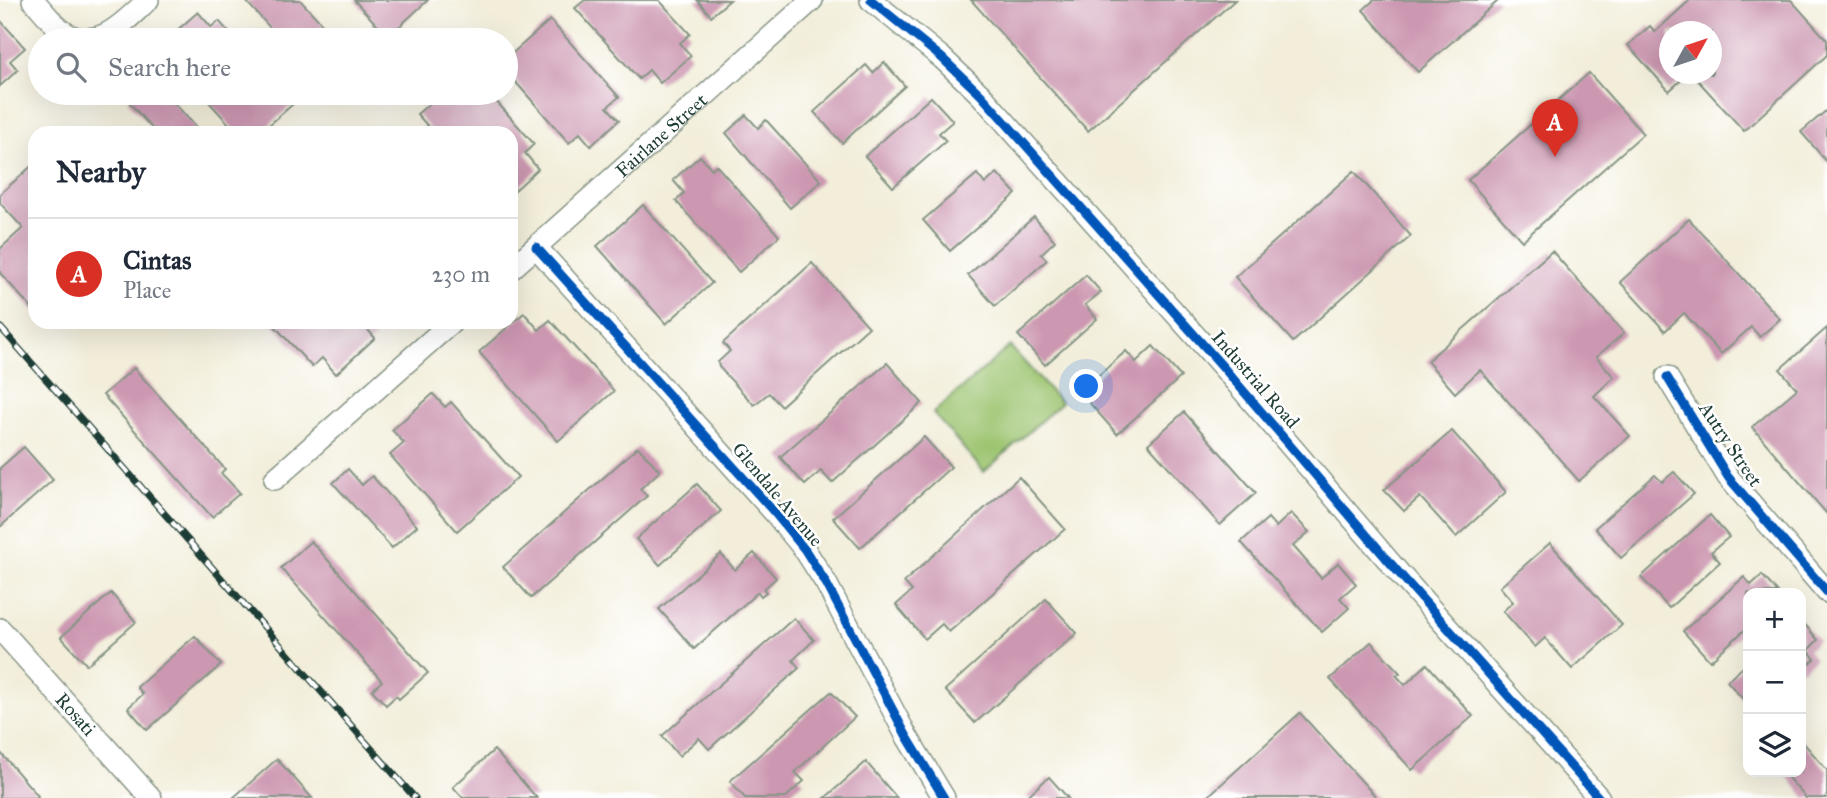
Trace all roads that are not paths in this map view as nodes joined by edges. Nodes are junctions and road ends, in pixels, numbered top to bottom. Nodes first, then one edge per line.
1 (33, 0) edge
2 (148, 0) edge
3 (812, 0) edge
4 (871, 0) edge
5 (59, 28) edge
6 (117, 28) edge
7 (536, 247) junction
8 (518, 263) edge
9 (444, 329) edge
10 (1667, 377) dead end
11 (275, 478) dead end
12 (1827, 592) edge
13 (0, 629) edge
14 (151, 798) edge
15 (944, 798) edge
16 (1599, 798) edge

1 - 5 street
2 - 6 street
3 - 7 street, Fairlane Street
4 - 16 street, Industrial Road
7 - 8 street, Fairlane Street
7 - 15 street, Glendale Avenue
9 - 11 street
10 - 12 street, Autry Street
13 - 14 street, Rosati

